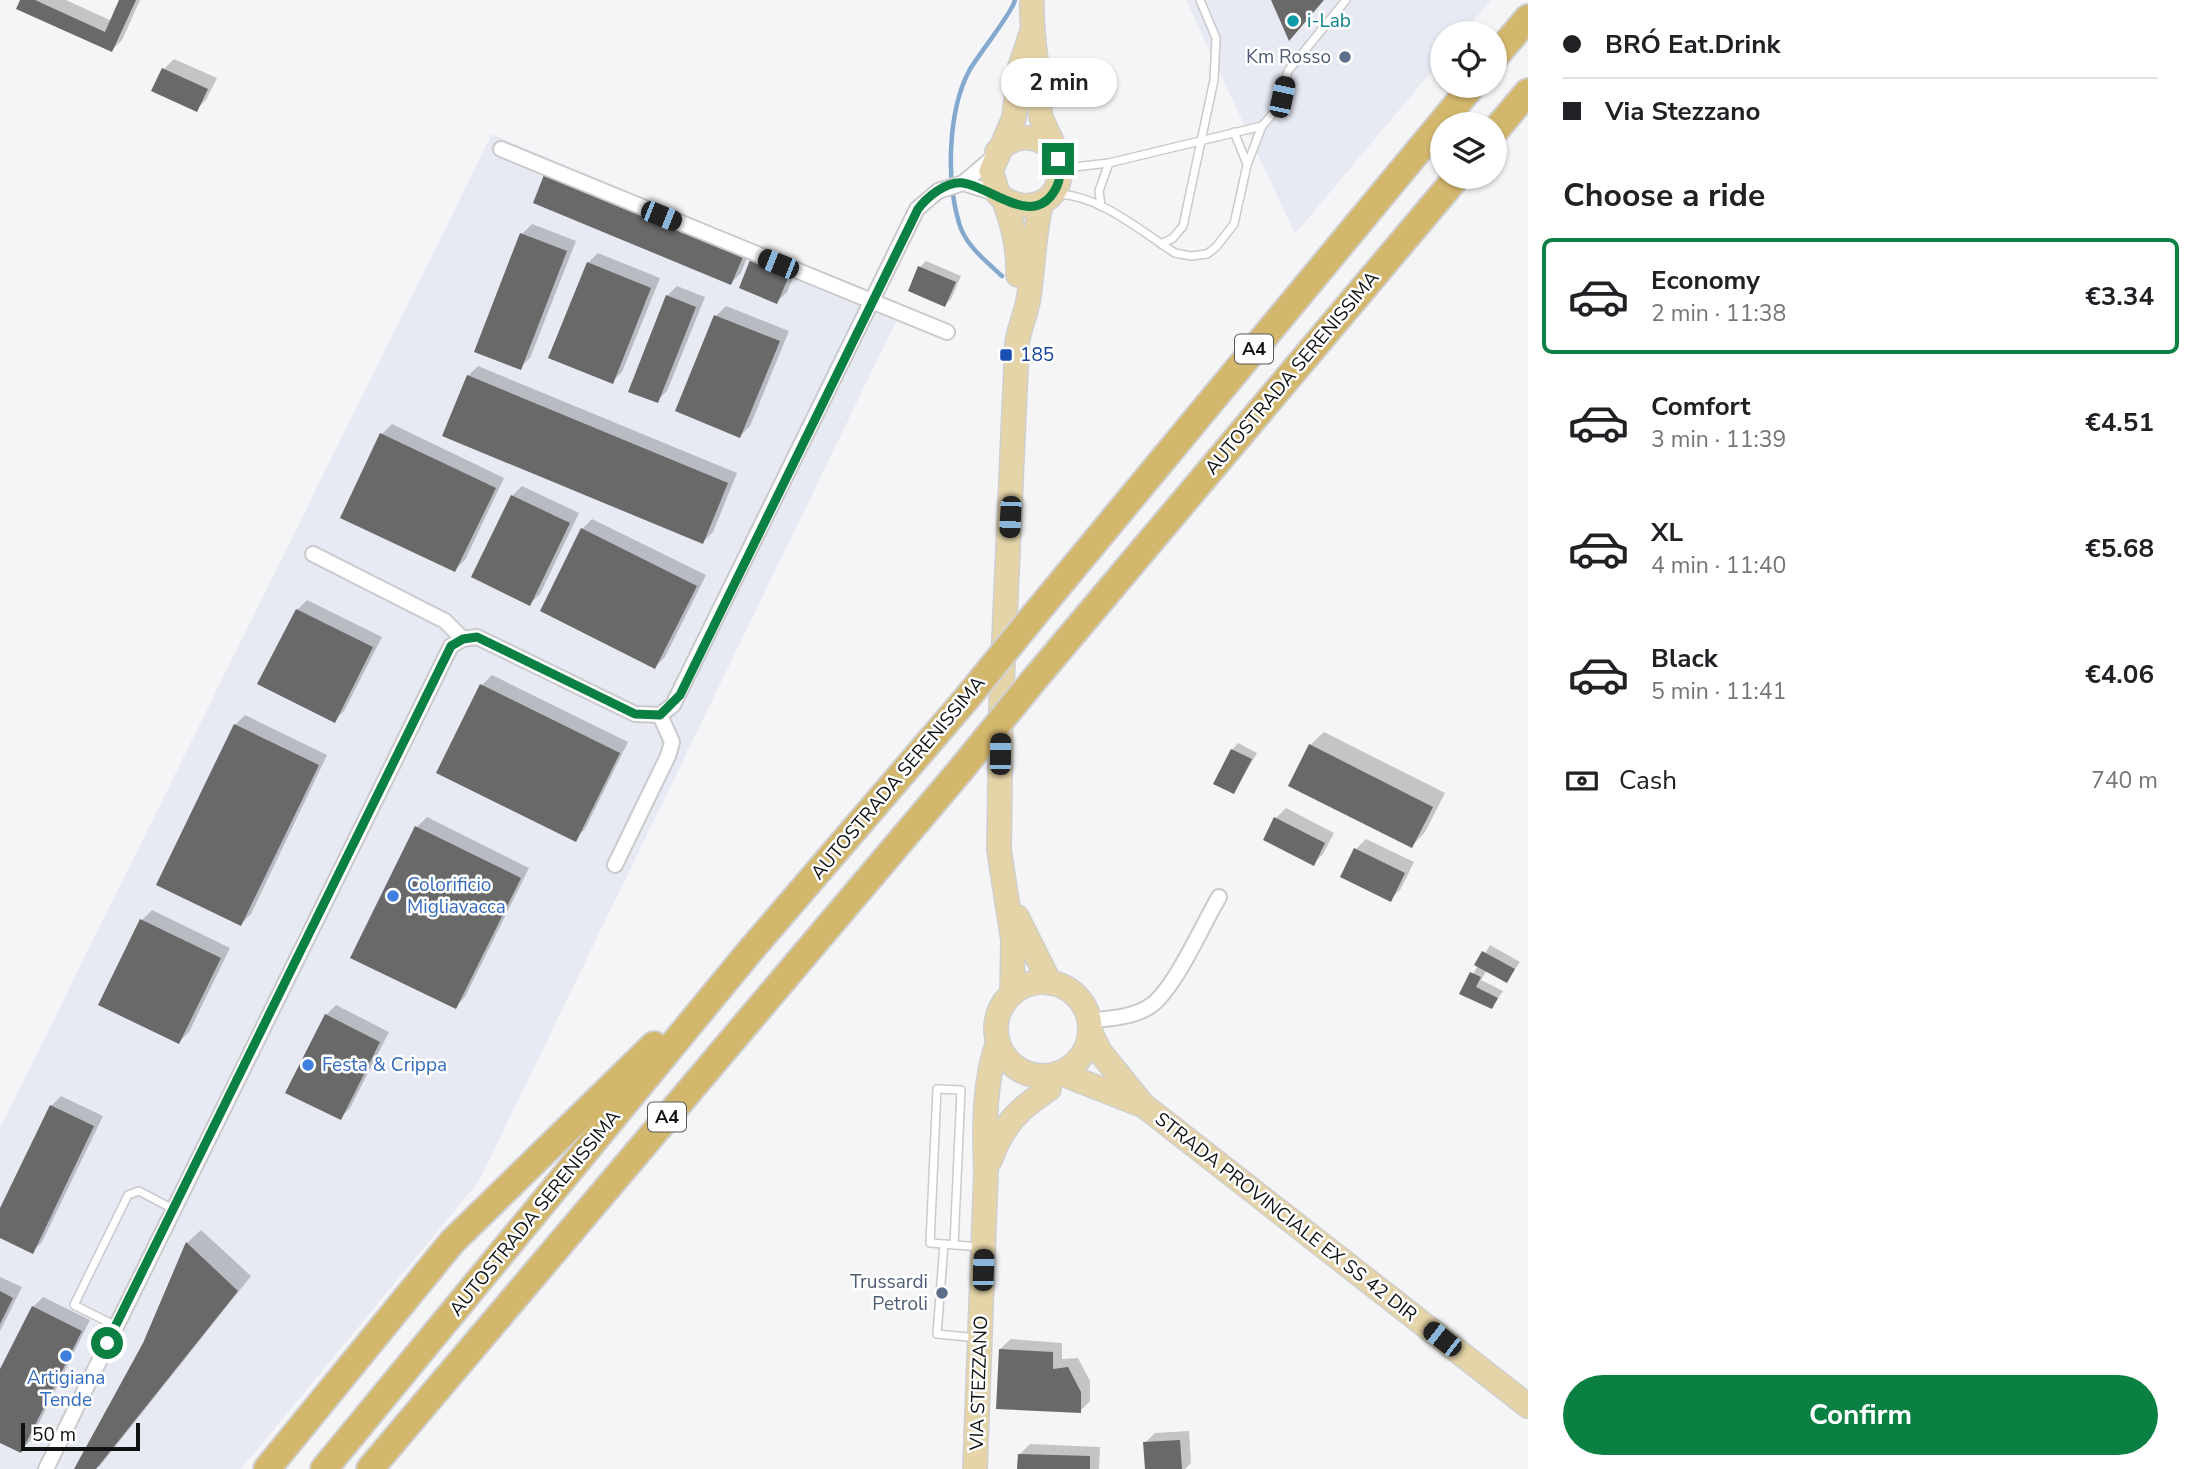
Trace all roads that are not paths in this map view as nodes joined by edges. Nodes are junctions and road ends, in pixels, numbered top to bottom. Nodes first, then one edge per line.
1 (1032, 0) edge
2 (1200, 0) edge
3 (1346, 0) edge
4 (1528, 18) edge
5 (1031, 34) junction
6 (1507, 43) edge
7 (1528, 92) edge
8 (1462, 98) edge
9 (1507, 117) edge
10 (1262, 126) junction
11 (1234, 132) junction
12 (1201, 141) junction
13 (501, 149) dead end
14 (996, 154) junction
15 (1109, 163) junction
16 (1059, 164) junction
17 (1247, 165) junction
18 (963, 183) junction
19 (1447, 189) edge
20 (1001, 197) junction
21 (1047, 198) junction
22 (1101, 206) junction
23 (1161, 244) junction
24 (872, 302) junction
25 (1019, 326) junction
26 (947, 332) dead end
27 (313, 554) dead end
28 (463, 639) junction
29 (660, 715) junction
30 (999, 850) junction
31 (615, 865) dead end
32 (1219, 897) dead end
33 (750, 951) junction
34 (1050, 983) junction
35 (1012, 994) junction
36 (1090, 1026) junction
37 (998, 1042) junction
38 (1055, 1075) junction
39 (1143, 1105) junction
40 (986, 1171) junction
41 (173, 1209) junction
42 (944, 1244) junction
43 (954, 1245) junction
44 (984, 1247) junction
45 (116, 1326) junction
46 (981, 1338) junction
47 (1528, 1406) edge
48 (46, 1469) edge
49 (267, 1469) edge
50 (324, 1469) edge
51 (370, 1469) edge
52 (975, 1469) edge

1 - 5 main road, VIA STEZZANO
2 - 12 lane
3 - 10 lane
4 - 6 highway
5 - 14 main road, VIA STEZZANO
5 - 16 main road, VIA STEZZANO
7 - 9 highway
8 - 33 highway, AUTOSTRADA SERENISSIMA / A4, bridge
10 - 11 lane
10 - 17 lane
11 - 12 lane
11 - 17 lane
12 - 15 lane
12 - 23 lane
13 - 24 street
14 - 16 main road
14 - 18 street
14 - 20 main road, VIA STEZZANO
15 - 16 lane
15 - 22 lane
16 - 21 main road, VIA STEZZANO
17 - 23 lane
18 - 20 street
18 - 24 street
19 - 51 highway, AUTOSTRADA SERENISSIMA / A4, bridge
20 - 21 main road
20 - 25 main road, VIA STEZZANO
21 - 22 lane
21 - 25 main road, VIA STEZZANO
22 - 23 lane
24 - 26 street
24 - 29 street
25 - 30 main road, VIA STEZZANO
27 - 28 street
28 - 29 street
28 - 41 street
29 - 31 street
30 - 34 main road, VIA STEZZANO
30 - 35 main road, VIA STEZZANO
32 - 36 street
33 - 49 highway
33 - 50 highway, AUTOSTRADA SERENISSIMA / A4
34 - 35 main road
34 - 36 main road
35 - 37 main road, VIA STEZZANO
36 - 38 main road, VIA STEZZANO
36 - 39 main road, STRADA PROVINCIALE EX SS 42 DIR
37 - 38 main road
37 - 40 main road, VIA STEZZANO
38 - 39 main road, STRADA PROVINCIALE EX SS 42 DIR
38 - 40 main road, VIA STEZZANO
39 - 47 main road, STRADA PROVINCIALE EX SS 42 DIR
40 - 44 main road, VIA STEZZANO
41 - 45 street
41 - 45 lane
42 - 43 lane
42 - 43 lane
42 - 46 lane
43 - 44 lane
44 - 46 main road, VIA STEZZANO
45 - 48 street
46 - 52 main road, VIA STEZZANO

